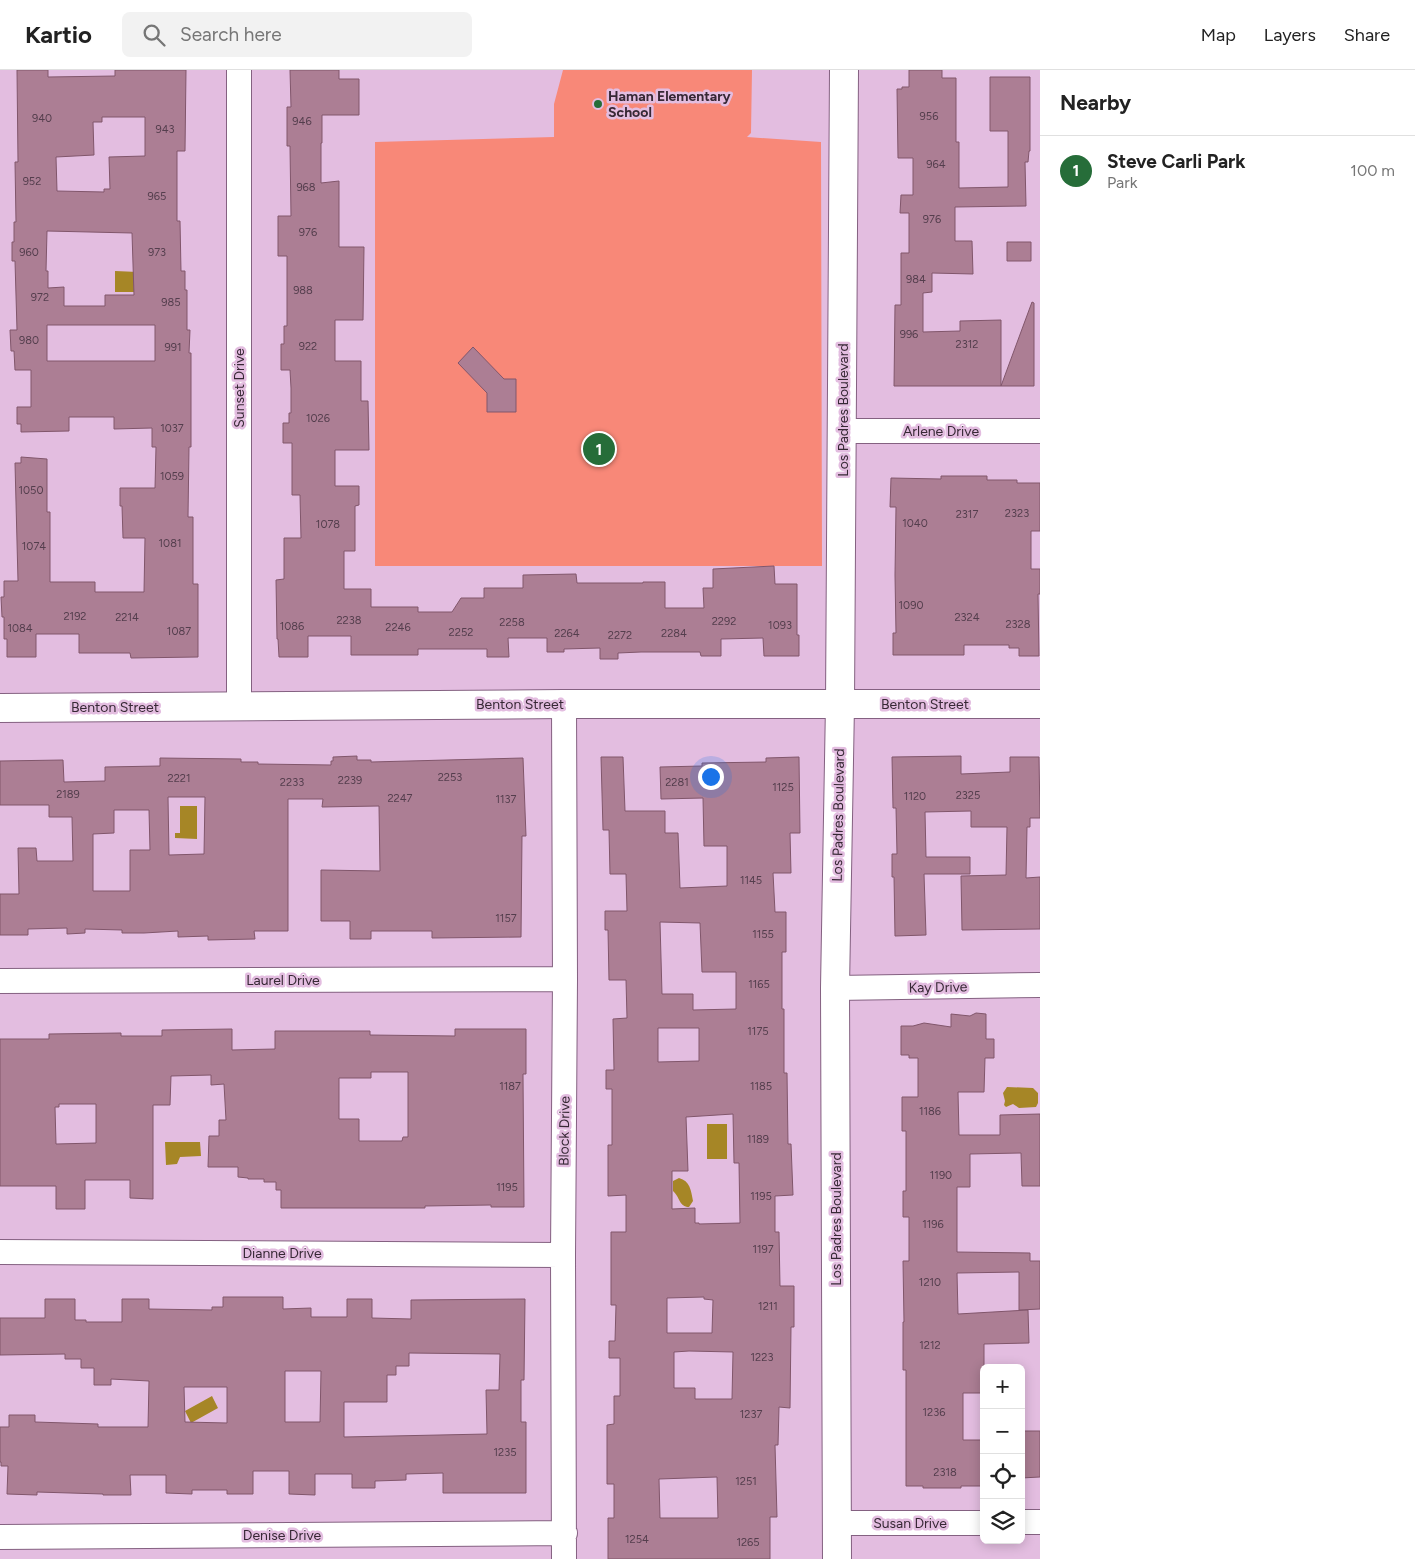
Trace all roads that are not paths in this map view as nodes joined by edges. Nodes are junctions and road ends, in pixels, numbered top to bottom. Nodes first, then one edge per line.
1 (239, 70) edge
2 (844, 70) edge
3 (843, 431) junction
4 (1040, 432) edge
5 (564, 704) junction
6 (840, 704) junction
7 (1040, 704) edge
8 (239, 706) junction
9 (0, 708) edge
10 (565, 979) junction
11 (0, 981) edge
12 (1040, 986) edge
13 (835, 988) junction
14 (0, 1252) edge
15 (563, 1255) junction
16 (980, 1522) edge
17 (1025, 1522) edge
18 (1040, 1522) edge
19 (837, 1523) junction
20 (564, 1533) junction
21 (0, 1537) edge
22 (564, 1559) edge
23 (837, 1559) edge

1 - 8 street, Sunset Drive
2 - 3 street, Los Padres Boulevard
3 - 4 street, Arlene Drive
3 - 6 street, Los Padres Boulevard
5 - 6 street, Benton Street
5 - 8 street, Benton Street
5 - 10 street, Block Drive
6 - 7 street, Benton Street
6 - 13 street, Los Padres Boulevard
8 - 9 street, Benton Street
10 - 11 street, Laurel Drive
10 - 15 street, Block Drive
12 - 13 street, Kay Drive
13 - 19 street, Los Padres Boulevard
14 - 15 street, Dianne Drive
15 - 20 street, Block Drive
16 - 19 street, Susan Drive
17 - 18 street
19 - 23 street, Los Padres Boulevard
20 - 21 street, Denise Drive
20 - 22 street, Block Drive

